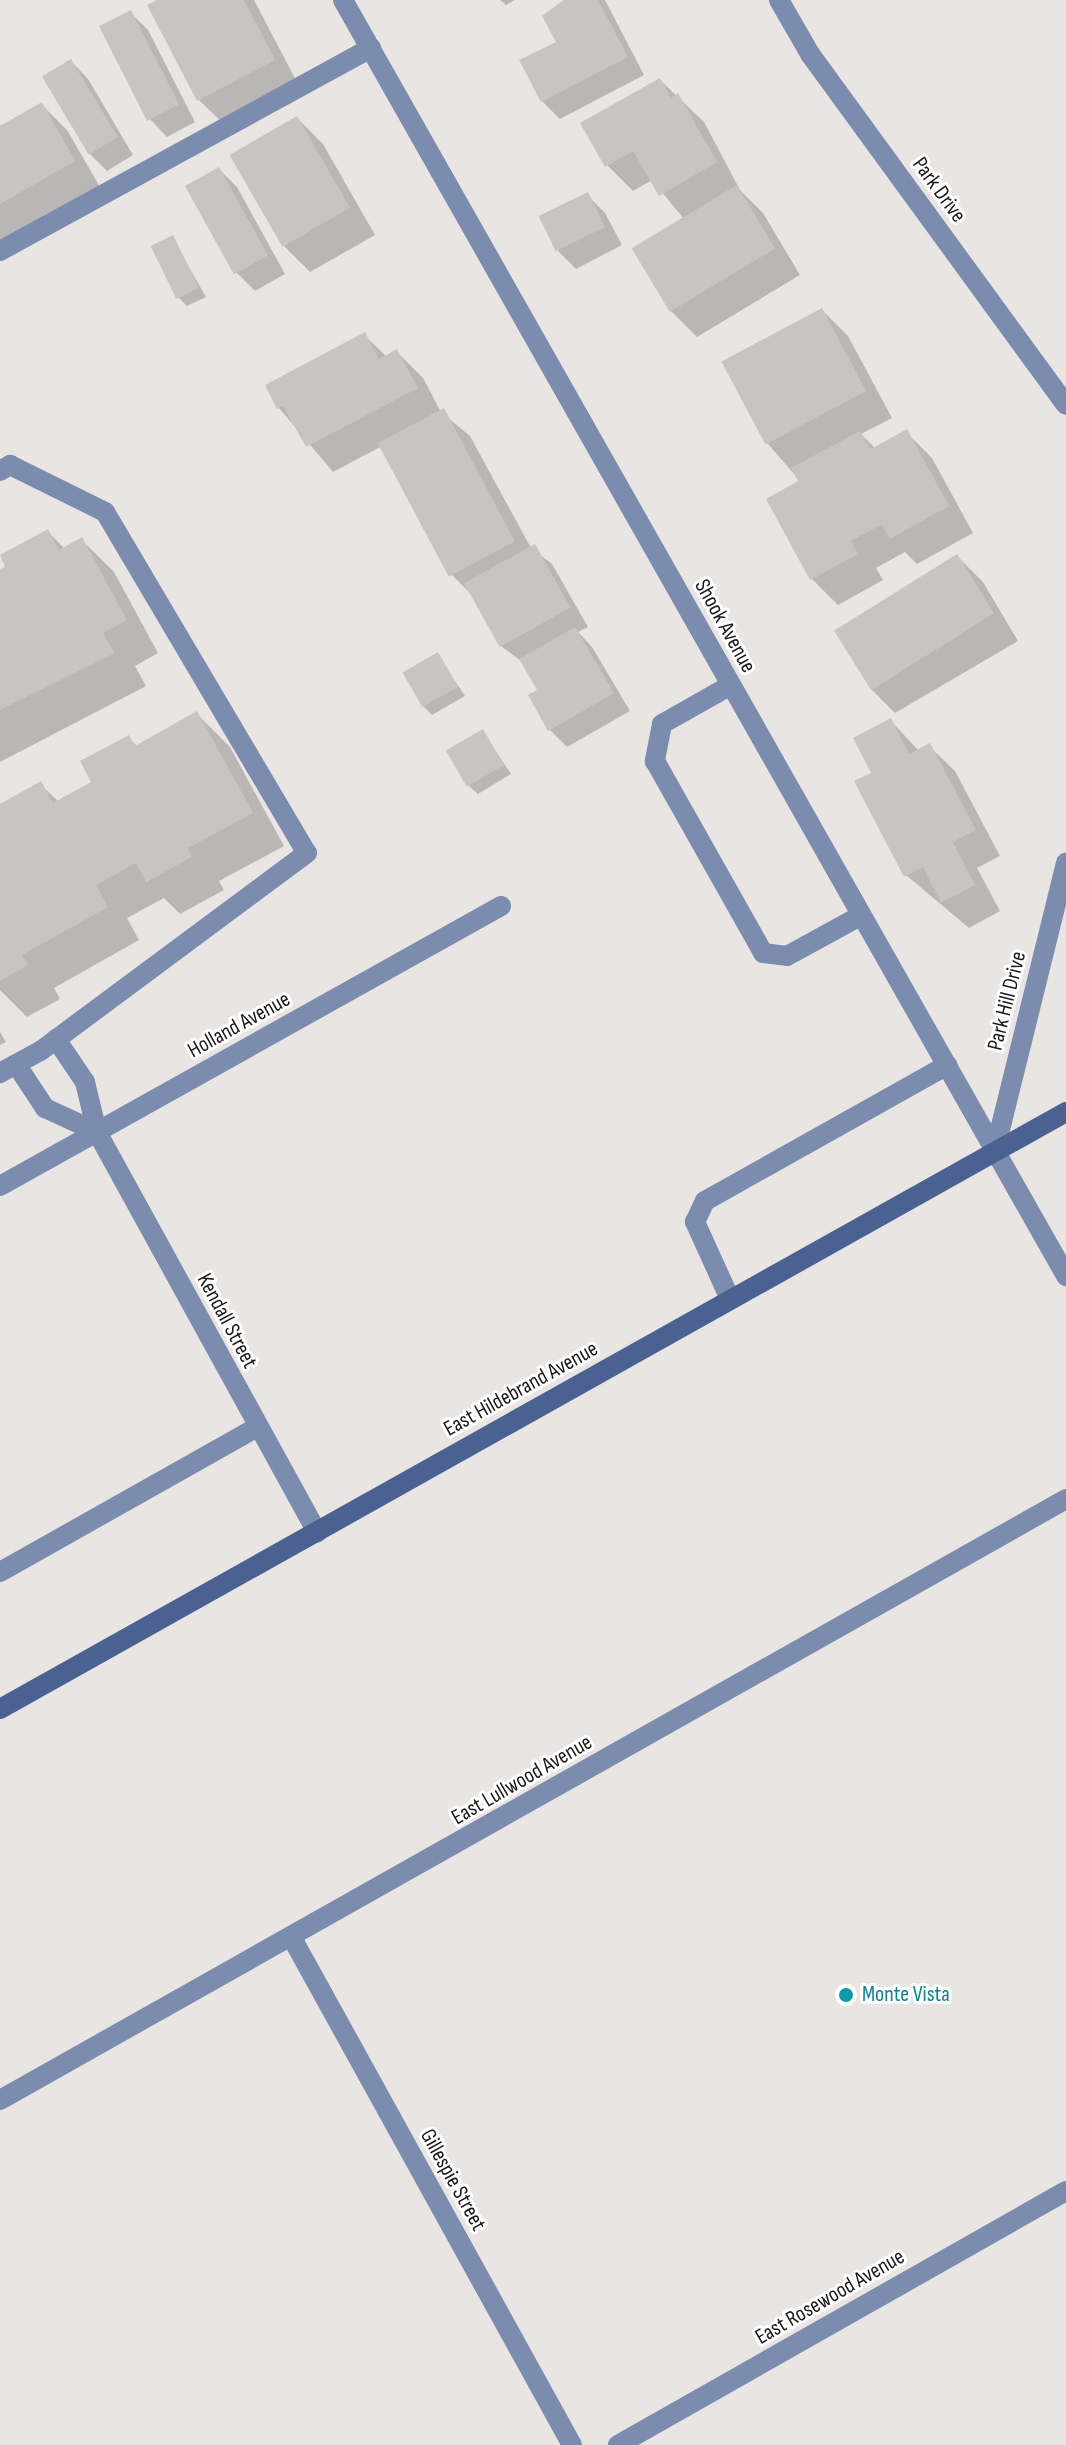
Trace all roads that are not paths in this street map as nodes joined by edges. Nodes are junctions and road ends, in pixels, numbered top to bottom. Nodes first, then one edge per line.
1 (343, 0) edge
2 (779, 0) edge
3 (371, 48) junction
4 (0, 251) edge
5 (1066, 405) edge
6 (0, 471) edge
7 (731, 685) junction
8 (1066, 863) edge
9 (501, 906) dead end
10 (860, 916) junction
11 (56, 1039) junction
12 (947, 1065) junction
13 (8, 1068) edge
14 (1066, 1112) edge
15 (97, 1132) junction
16 (995, 1150) junction
17 (0, 1186) edge
18 (1066, 1276) edge
19 (730, 1299) junction
20 (257, 1427) junction
21 (1066, 1499) edge
22 (317, 1532) junction
23 (0, 1572) edge
24 (0, 1709) edge
25 (292, 1938) junction
26 (0, 2100) edge
27 (1066, 2191) edge
28 (572, 2445) edge
29 (618, 2445) edge

1 - 3 street, Shook Avenue
2 - 5 street, Park Drive
3 - 4 street
3 - 7 street, Shook Avenue
6 - 11 street
7 - 10 street, Shook Avenue
7 - 10 street
8 - 16 street, Park Hill Drive
9 - 15 street, Holland Avenue
10 - 12 street, Shook Avenue
11 - 13 street
11 - 15 street, Kendall Street
12 - 16 street, Shook Avenue
12 - 19 street
13 - 15 street
14 - 16 main road, East Hildebrand Avenue
15 - 17 street, Holland Avenue
15 - 20 street, Kendall Street
16 - 18 street, Shook Avenue
16 - 19 main road, East Hildebrand Avenue
19 - 22 main road, East Hildebrand Avenue
20 - 22 street, Kendall Street
20 - 23 street
21 - 25 street, East Lullwood Avenue
22 - 24 main road, East Hildebrand Avenue
25 - 26 street, East Lullwood Avenue
25 - 28 street, Gillespie Street
27 - 29 street, East Rosewood Avenue

